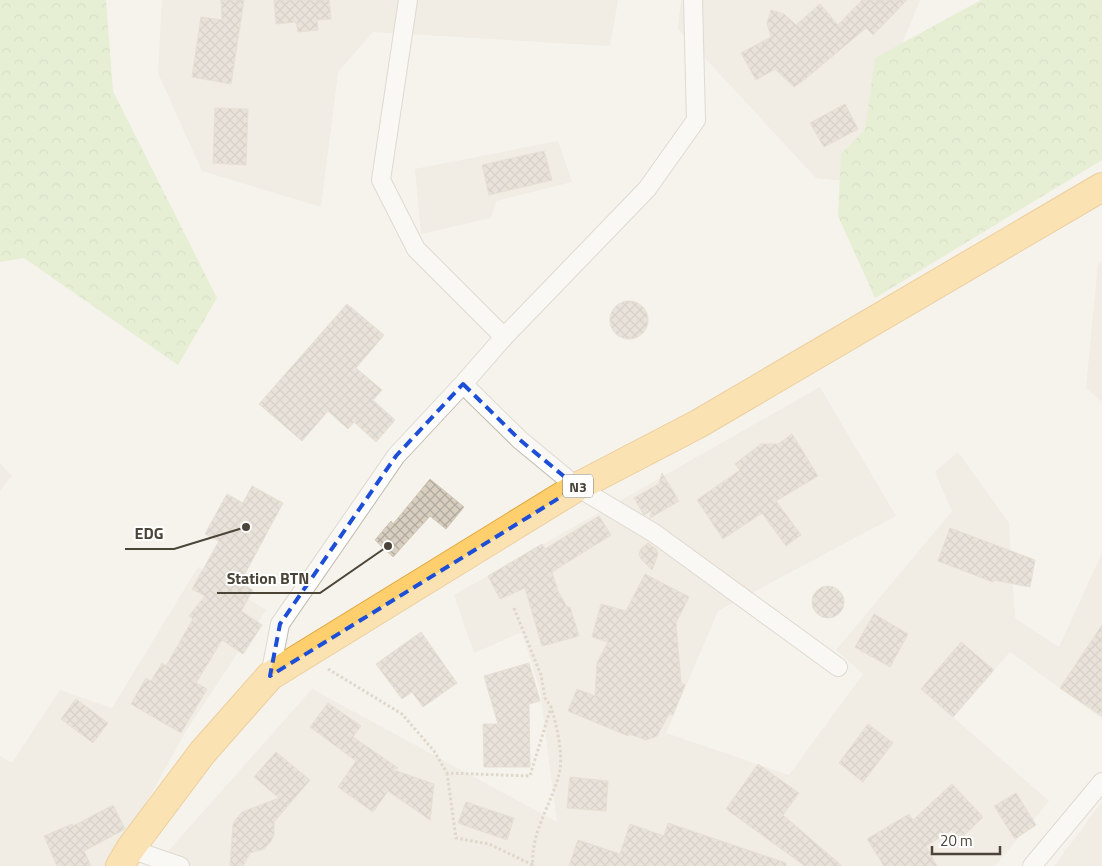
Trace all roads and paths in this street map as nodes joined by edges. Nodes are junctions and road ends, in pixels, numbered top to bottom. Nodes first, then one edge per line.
1 (408, 0) edge
2 (694, 0) edge
3 (1102, 187) edge
4 (504, 337) junction
5 (463, 384) junction
6 (577, 487) junction
7 (514, 608) dead end
8 (305, 655) junction
9 (838, 667) dead end
10 (270, 676) junction
11 (552, 707) junction
12 (447, 774) junction
13 (1102, 782) edge
14 (125, 857) edge
15 (534, 865) edge
16 (180, 866) edge
17 (1032, 866) edge

1 - 4 street
2 - 4 street
3 - 6 highway, N3
4 - 5 street
5 - 6 street
5 - 10 street
6 - 8 highway, N3
6 - 9 street
7 - 11 path
8 - 10 highway, N3
8 - 12 path
10 - 14 highway, N3
11 - 12 path
11 - 15 path
12 - 15 path
13 - 17 street
14 - 16 street

